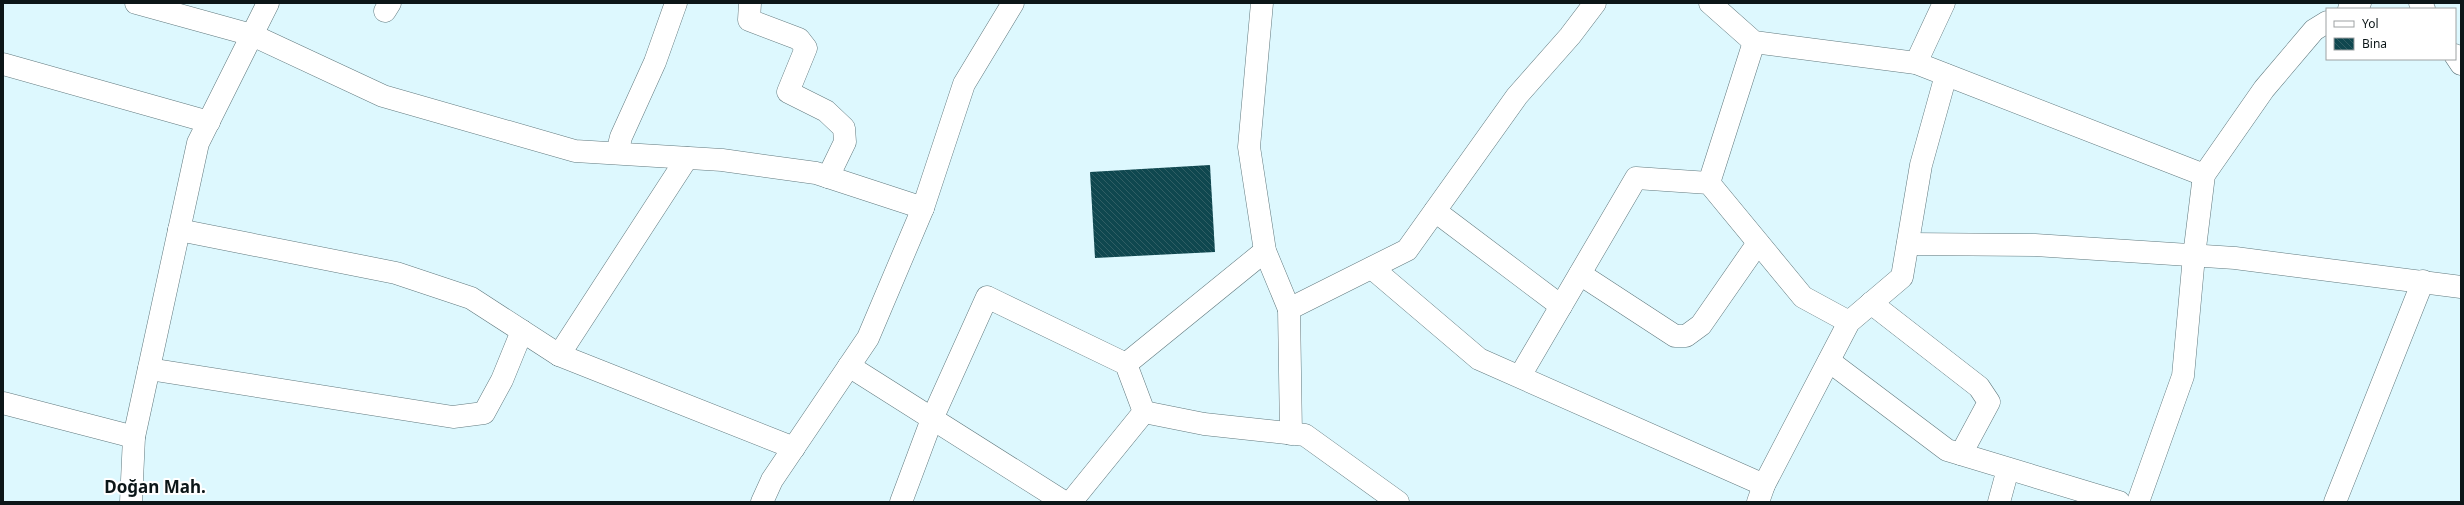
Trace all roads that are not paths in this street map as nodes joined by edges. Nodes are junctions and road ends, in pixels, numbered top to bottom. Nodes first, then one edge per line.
1 (136, 3) edge
2 (268, 3) edge
3 (676, 3) edge
4 (750, 3) edge
5 (1013, 3) edge
6 (1262, 3) edge
7 (1595, 3) edge
8 (1710, 3) edge
9 (1944, 3) edge
10 (2326, 23) edge
11 (252, 35) junction
12 (1754, 42) junction
13 (1916, 63) junction
14 (3, 64) edge
15 (1946, 75) junction
16 (209, 122) junction
17 (617, 153) junction
18 (687, 158) junction
19 (2204, 175) junction
20 (828, 176) junction
21 (1709, 183) junction
22 (923, 208) junction
23 (1435, 211) junction
24 (179, 230) junction
25 (1758, 243) junction
26 (1908, 244) junction
27 (1265, 251) junction
28 (2194, 256) junction
29 (1372, 268) junction
30 (1580, 274) junction
31 (2424, 282) junction
32 (2461, 287) edge
33 (1870, 304) junction
34 (1561, 306) junction
35 (1289, 309) junction
36 (1850, 322) junction
37 (522, 330) junction
38 (560, 355) junction
39 (1829, 361) junction
40 (1126, 364) junction
41 (849, 366) junction
42 (148, 369) junction
43 (1520, 376) junction
44 (3, 403) edge
45 (1144, 412) junction
46 (932, 419) junction
47 (1292, 434) junction
48 (134, 437) junction
49 (794, 448) junction
50 (1961, 454) junction
51 (2008, 470) junction
52 (1761, 494) edge
53 (131, 502) edge
54 (762, 502) edge
55 (901, 502) edge
56 (1064, 502) edge
57 (1071, 502) edge
58 (1398, 502) edge
59 (1999, 502) edge
60 (2119, 502) edge
61 (2138, 502) edge
62 (2335, 502) edge

1 - 11 street
2 - 11 street
3 - 17 street
4 - 20 street
5 - 22 street
6 - 27 street
7 - 23 street
8 - 12 street
9 - 13 street
10 - 19 street
11 - 16 street
11 - 17 street
12 - 13 street
12 - 21 street
13 - 15 street
14 - 16 street
15 - 19 street
15 - 26 street
16 - 24 street
17 - 18 street
18 - 20 street
18 - 38 street
19 - 28 street
20 - 22 street
21 - 25 street
21 - 30 street
22 - 41 street
23 - 29 street
23 - 34 street
24 - 37 street
24 - 42 street
25 - 30 street
25 - 36 street
26 - 28 street
26 - 33 street
27 - 35 street
27 - 40 street
28 - 31 street
28 - 61 street
29 - 35 street
29 - 43 street
30 - 34 street
31 - 32 street
31 - 62 street
33 - 36 street
33 - 50 street
34 - 43 street
35 - 47 street
36 - 39 street
37 - 38 street
37 - 42 street
38 - 49 street
39 - 50 street
39 - 52 street
40 - 45 street
40 - 46 street
41 - 46 street
41 - 49 street
42 - 48 street
43 - 52 street
44 - 48 street
45 - 47 street
45 - 57 street
46 - 55 street
46 - 56 street
47 - 58 street
48 - 53 street
49 - 54 street
50 - 51 street
51 - 59 street
51 - 60 street

